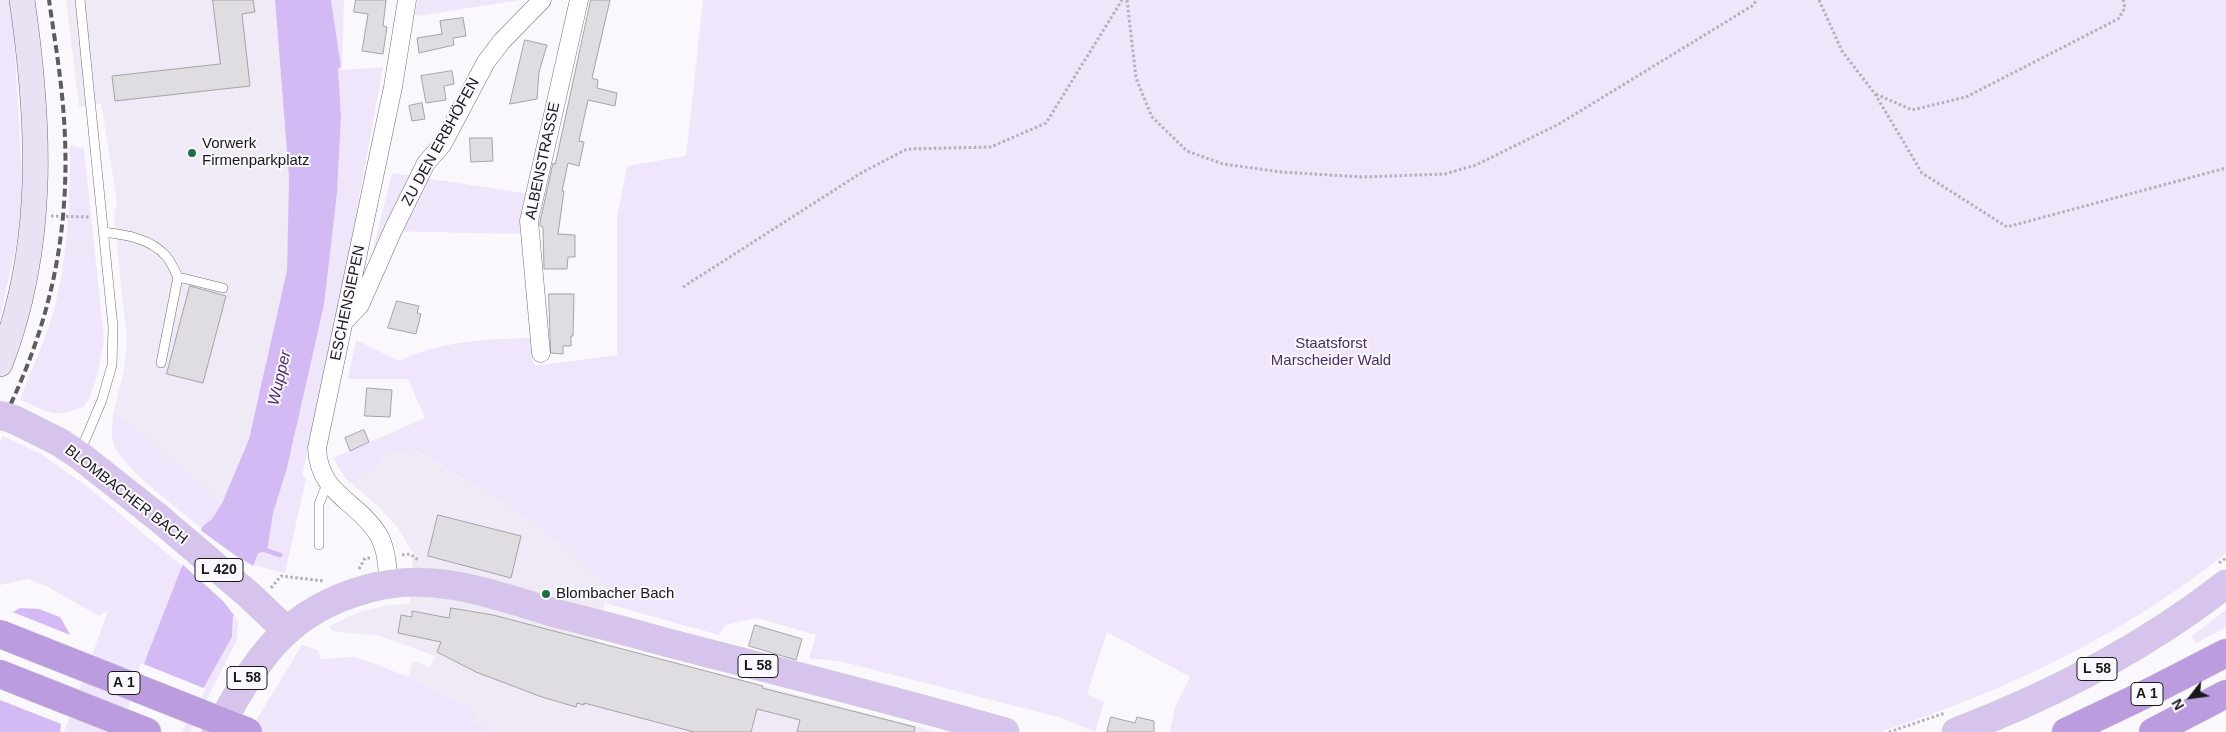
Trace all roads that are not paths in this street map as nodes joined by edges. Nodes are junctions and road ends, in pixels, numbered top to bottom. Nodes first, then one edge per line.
1 (22, 0) edge
2 (80, 0) edge
3 (407, 0) edge
4 (542, 0) edge
5 (579, 0) edge
6 (103, 232) junction
7 (178, 276) junction
8 (223, 288) dead end
9 (344, 322) junction
10 (541, 353) dead end
11 (161, 363) dead end
12 (0, 364) edge
13 (7, 418) edge
14 (79, 455) junction
15 (327, 484) junction
16 (319, 545) dead end
17 (388, 570) junction
18 (2222, 574) edge
19 (286, 630) junction
20 (0, 634) edge
21 (2226, 652) edge
22 (0, 674) edge
23 (2226, 694) edge
24 (1953, 722) edge
25 (147, 732) edge
26 (216, 732) edge
27 (248, 732) edge
28 (1006, 732) edge
29 (2066, 732) edge
30 (2153, 732) edge

1 - 12 main road
2 - 6 lane
3 - 9 street, ESCHENSIEPEN
4 - 9 street, ZU DEN ERBHÖFEN
5 - 10 street, ALBENSTRASSE
6 - 7 lane
6 - 14 lane
7 - 8 lane
7 - 11 lane
9 - 15 street, ESCHENSIEPEN
13 - 14 main road, BLOMBACHER BACH / L 420
14 - 19 main road, BLOMBACHER BACH / L 420
15 - 16 lane
15 - 17 street, ESCHENSIEPEN
17 - 19 main road, L 58
17 - 28 main road, L 58
18 - 24 main road, L 58
19 - 26 main road, L 58
20 - 27 highway, A 1, bridge
21 - 29 highway, A 1
22 - 25 highway, A 1
23 - 30 highway, A 1

